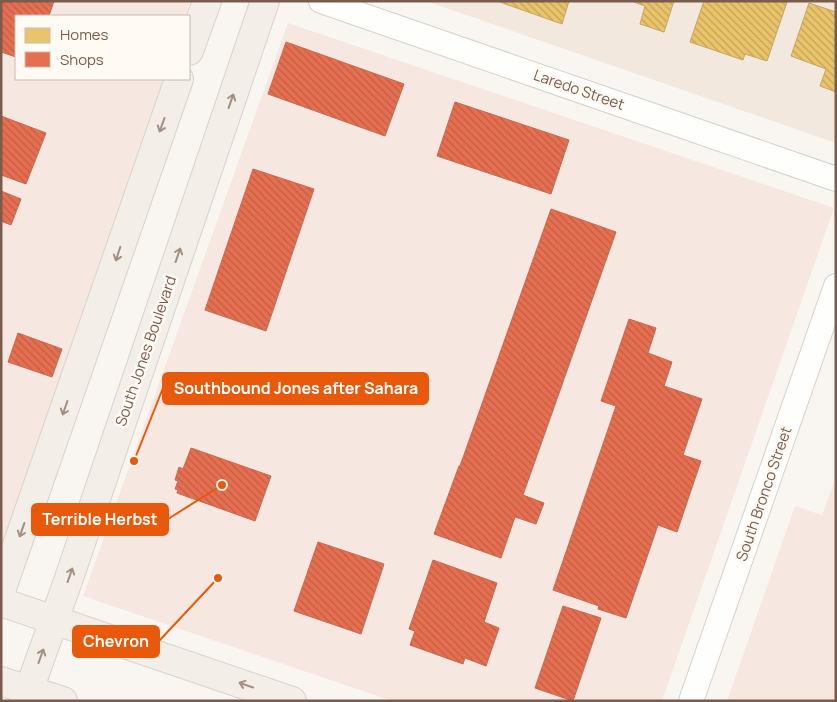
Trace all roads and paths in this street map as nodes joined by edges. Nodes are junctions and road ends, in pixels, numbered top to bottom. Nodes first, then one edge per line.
1 (207, 1) edge
2 (265, 1) edge
3 (321, 1) edge
4 (190, 48) edge
5 (179, 80) edge
6 (836, 179) edge
7 (836, 286) edge
8 (1, 591) edge
9 (1, 602) edge
10 (54, 621) junction
11 (1, 681) edge
12 (27, 696) edge
13 (64, 701) edge
14 (292, 701) edge
15 (691, 701) edge

1 - 4 main road
10 -> 2 main road, South Jones Boulevard
3 - 6 street, Laredo Street
5 -> 8 main road
7 - 15 street, South Bronco Street
9 - 10 main road
12 -> 10 main road, South Jones Boulevard
14 -> 10 main road
11 - 12 main road
12 - 13 main road

